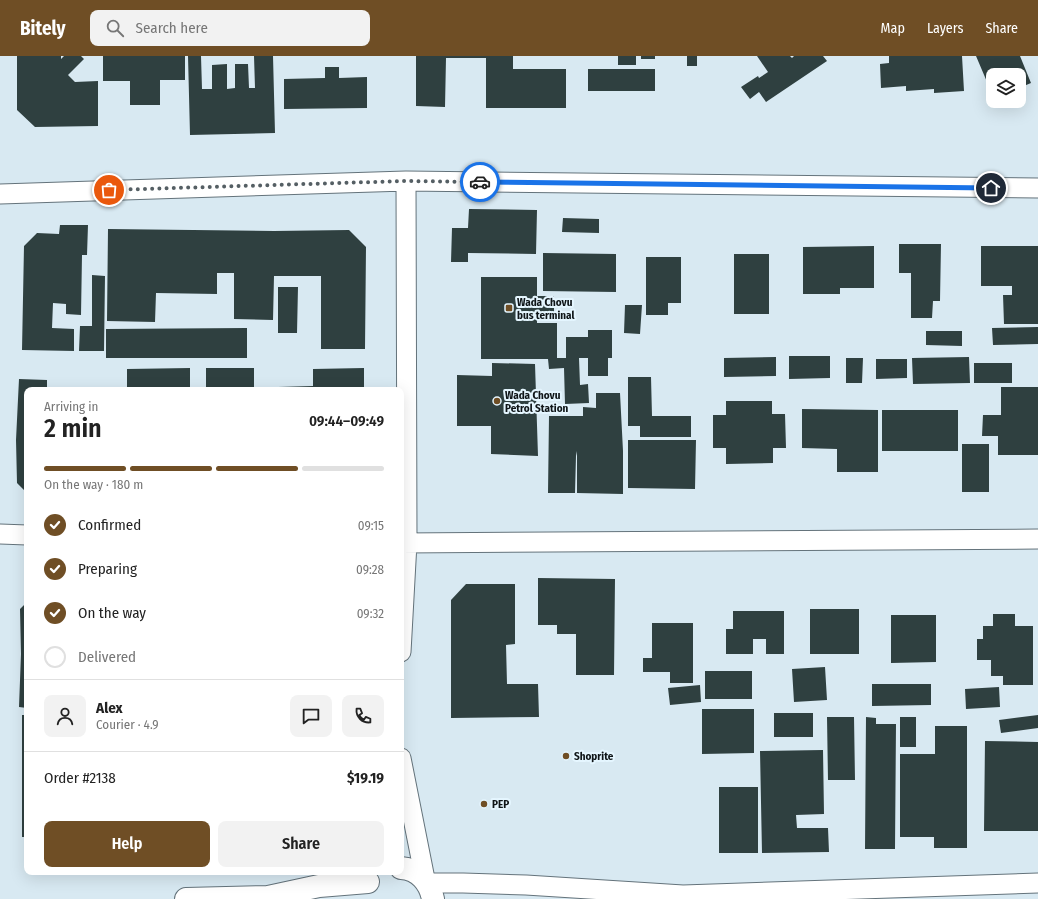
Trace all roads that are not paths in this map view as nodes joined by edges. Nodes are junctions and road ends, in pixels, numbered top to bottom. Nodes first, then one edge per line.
1 (406, 181) junction
2 (1038, 188) edge
3 (0, 194) edge
4 (0, 534) edge
5 (24, 535) edge
6 (1038, 539) edge
7 (404, 543) edge
8 (404, 772) edge
9 (404, 869) edge
10 (370, 881) edge
11 (1038, 883) edge
12 (428, 887) edge
13 (675, 897) edge
14 (272, 898) edge
15 (186, 899) edge

1 - 2 street
1 - 3 street
1 - 7 street
4 - 5 street
6 - 7 street
8 - 12 street
9 - 12 main road
10 - 14 main road
11 - 13 street
12 - 13 street
14 - 15 main road

